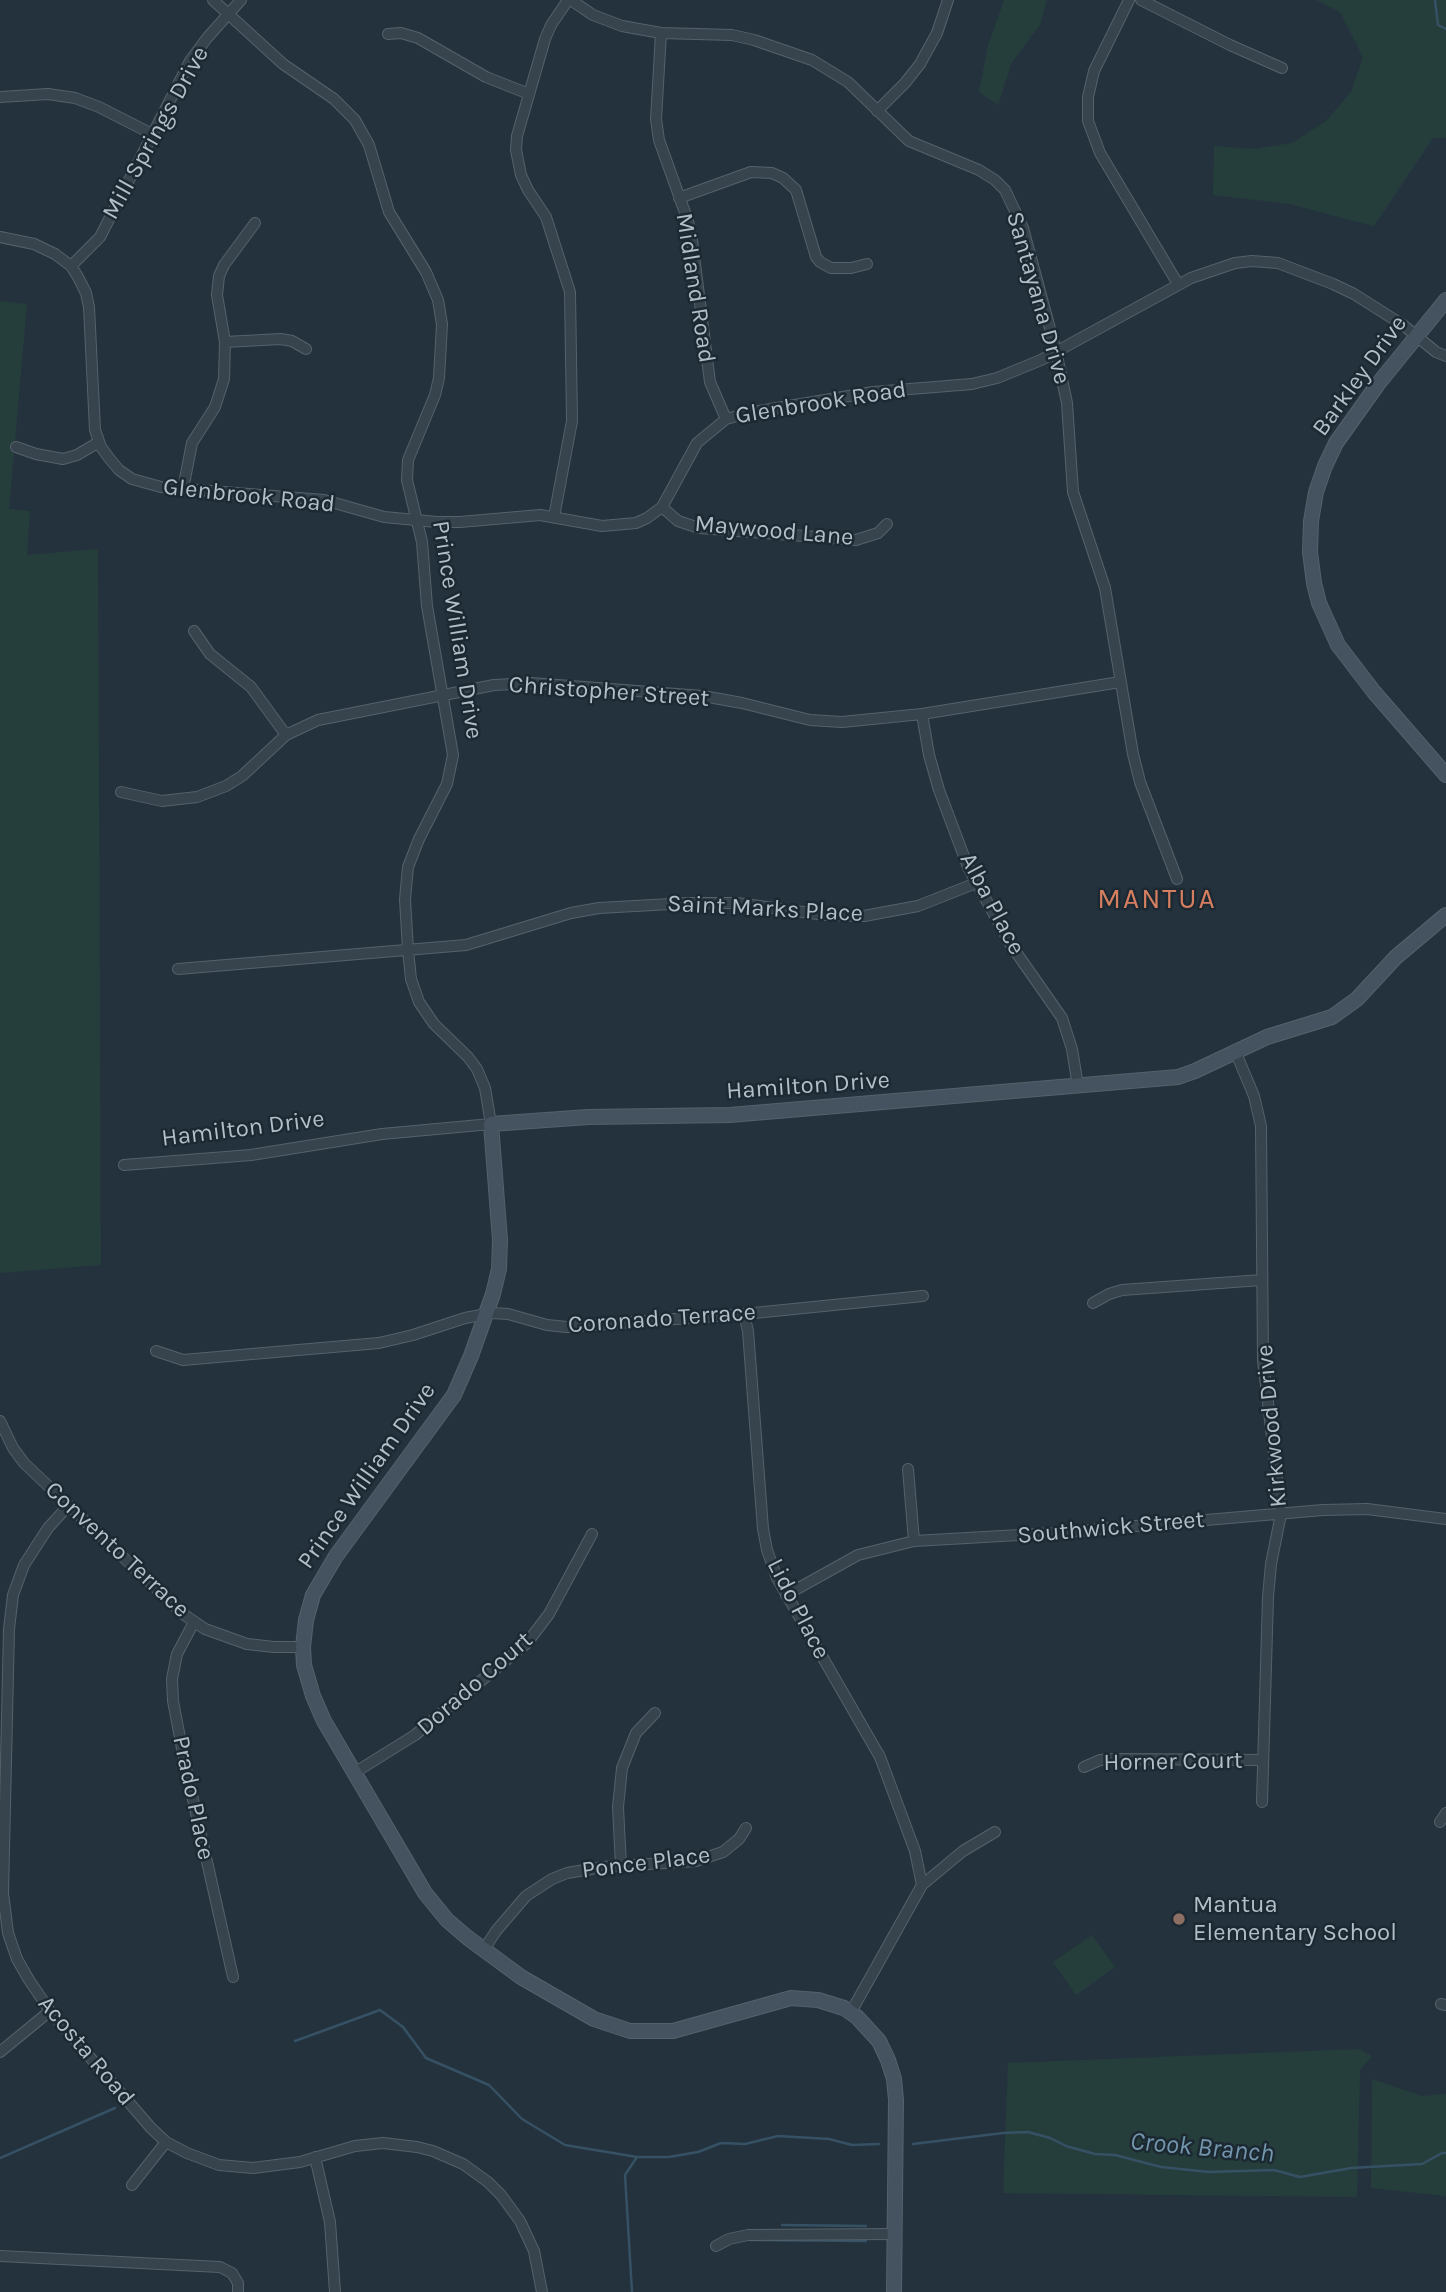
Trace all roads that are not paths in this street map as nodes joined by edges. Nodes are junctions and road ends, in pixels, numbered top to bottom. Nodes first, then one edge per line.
1 (213, 0) edge
2 (241, 0) edge
3 (569, 0) edge
4 (948, 0) edge
5 (1129, 0) edge
6 (1141, 0) edge
7 (228, 14) junction
8 (662, 33) junction
9 (388, 34) dead end
10 (1282, 68) dead end
11 (529, 94) junction
12 (0, 97) edge
13 (877, 111) junction
14 (152, 134) junction
15 (679, 198) junction
16 (255, 223) dead end
17 (0, 237) edge
18 (867, 264) dead end
19 (71, 266) junction
20 (1178, 284) junction
21 (1446, 300) edge
22 (1416, 336) junction
23 (225, 342) junction
24 (306, 349) dead end
25 (1056, 351) junction
26 (1446, 356) edge
27 (726, 419) junction
28 (99, 442) junction
29 (16, 447) dead end
30 (183, 489) junction
31 (662, 507) junction
32 (554, 517) junction
33 (417, 519) junction
34 (887, 524) dead end
35 (194, 631) dead end
36 (1120, 682) junction
37 (444, 694) junction
38 (922, 714) junction
39 (286, 735) junction
40 (1446, 775) edge
41 (121, 792) dead end
42 (1177, 879) dead end
43 (976, 883) junction
44 (1446, 915) edge
45 (408, 950) junction
46 (178, 969) dead end
47 (1236, 1053) junction
48 (1078, 1086) junction
49 (491, 1124) junction
50 (124, 1165) dead end
51 (1262, 1280) junction
52 (923, 1296) dead end
53 (1093, 1303) dead end
54 (486, 1314) junction
55 (744, 1314) junction
56 (156, 1351) dead end
57 (0, 1420) edge
58 (908, 1469) dead end
59 (68, 1506) junction
60 (1282, 1514) junction
61 (1446, 1519) edge
62 (592, 1534) dead end
63 (914, 1541) junction
64 (786, 1595) junction
65 (194, 1622) junction
66 (303, 1647) junction
67 (655, 1713) dead end
68 (1263, 1760) junction
69 (1084, 1767) dead end
70 (354, 1773) junction
71 (1262, 1802) dead end
72 (746, 1828) dead end
73 (995, 1832) dead end
74 (621, 1866) junction
75 (922, 1885) junction
76 (483, 1951) junction
77 (233, 1977) dead end
78 (50, 2011) junction
79 (850, 2012) junction
80 (0, 2052) edge
81 (166, 2142) junction
82 (315, 2157) junction
83 (132, 2185) dead end
84 (894, 2234) junction
85 (716, 2246) dead end
86 (0, 2256) edge
87 (238, 2292) edge
88 (335, 2292) edge
89 (542, 2292) edge
90 (894, 2292) edge

1 - 7 street, Prince William Drive
2 - 7 street, Mill Springs Drive
3 - 8 street, Santayana Drive
3 - 11 street
4 - 13 street
5 - 20 street
6 - 10 street
7 - 14 street, Mill Springs Drive
7 - 33 street, Prince William Drive
8 - 13 street, Santayana Drive
8 - 15 street, Midland Road
9 - 11 street
11 - 32 street
12 - 14 street
13 - 25 street, Santayana Drive
14 - 19 street, Mill Springs Drive
15 - 18 street
15 - 27 street, Midland Road
16 - 23 street
17 - 19 street, Glenbrook Road
19 - 28 street, Glenbrook Road
20 - 22 street, Glenbrook Road
20 - 25 street, Glenbrook Road
21 - 22 street, Barkley Drive
22 - 26 street, Glenbrook Road
22 - 40 street, Barkley Drive
23 - 24 street
23 - 30 street
25 - 27 street, Glenbrook Road
25 - 36 street, Santayana Drive
27 - 31 street, Glenbrook Road
28 - 29 street
28 - 30 street, Glenbrook Road
30 - 33 street, Glenbrook Road
31 - 32 street, Glenbrook Road
31 - 34 street, Maywood Lane
32 - 33 street, Glenbrook Road
33 - 37 street, Prince William Drive
35 - 39 street
36 - 38 street, Christopher Street
36 - 42 street, Santayana Drive
37 - 38 street, Christopher Street
37 - 39 street, Christopher Street
37 - 45 street, Prince William Drive
38 - 43 street, Alba Place
39 - 41 street, Christopher Street
43 - 45 street, Saint Marks Place
43 - 48 street, Alba Place
44 - 47 street, Hamilton Drive
45 - 46 street, Saint Marks Place
45 - 49 street, Prince William Drive
47 - 48 street, Hamilton Drive
47 - 51 street, Kirkwood Drive
48 - 49 street, Hamilton Drive
49 - 50 street, Hamilton Drive
49 - 54 street, Prince William Drive
51 - 53 street
51 - 60 street, Kirkwood Drive
52 - 55 street, Coronado Terrace
54 - 55 street, Coronado Terrace
54 - 56 street, Coronado Terrace
54 - 66 street, Prince William Drive
55 - 64 street, Lido Place
57 - 59 street, Convento Terrace
58 - 63 street
59 - 65 street, Convento Terrace
59 - 78 street, Acosta Road
60 - 61 street, Southwick Street
60 - 63 street, Southwick Street
60 - 68 street, Kirkwood Drive
62 - 70 street, Dorado Court
63 - 64 street, Southwick Street
64 - 75 street, Lido Place
65 - 66 street, Convento Terrace
65 - 77 street, Prado Place
66 - 70 street, Prince William Drive
67 - 74 street
68 - 69 street, Horner Court
68 - 71 street, Kirkwood Drive
70 - 76 street, Prince William Drive
72 - 74 street, Ponce Place
73 - 75 street
74 - 76 street, Ponce Place
75 - 79 street
76 - 79 street, Prince William Drive
78 - 80 street
78 - 81 street, Acosta Road
79 - 84 street, Prince William Drive
81 - 82 street, Acosta Road
81 - 83 street
82 - 88 street
82 - 89 street, Acosta Road
84 - 85 street
84 - 90 street, Prince William Drive
86 - 87 street

